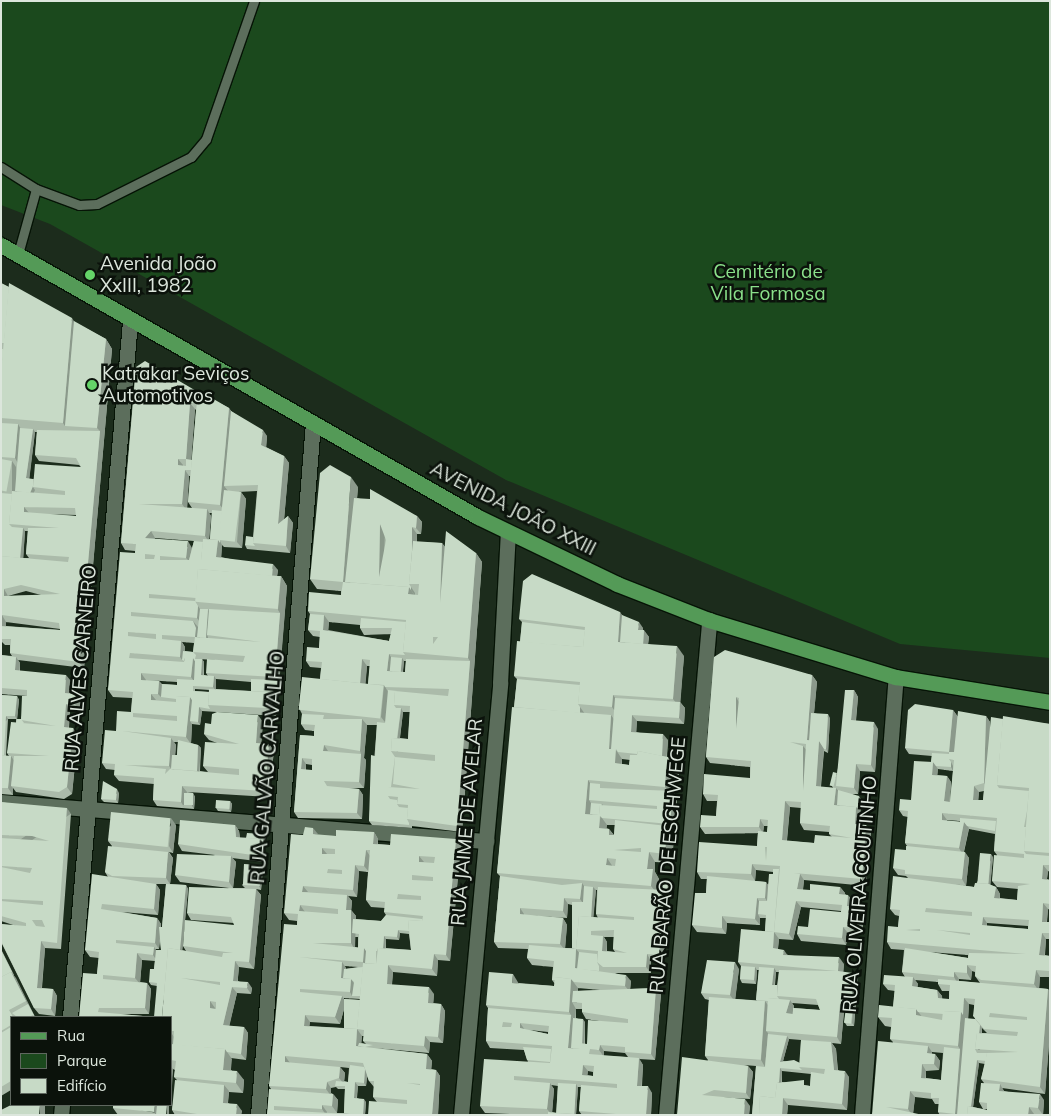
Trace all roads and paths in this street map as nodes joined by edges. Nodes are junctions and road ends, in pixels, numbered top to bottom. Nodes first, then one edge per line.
1 (254, 1) edge
2 (1, 167) edge
3 (36, 189) junction
4 (1, 245) edge
5 (18, 254) junction
6 (130, 322) junction
7 (313, 423) junction
8 (508, 532) junction
9 (709, 620) junction
10 (896, 677) junction
11 (1050, 702) edge
12 (1, 802) edge
13 (89, 808) junction
14 (284, 824) junction
15 (486, 841) junction
16 (70, 1016) edge
17 (258, 1115) edge
18 (461, 1115) edge
19 (666, 1115) edge
20 (862, 1115) edge

1 - 3 lane
2 - 3 lane
3 - 5 lane
4 - 5 main road, AVENIDA JOÃO XXIII
5 - 6 main road, AVENIDA JOÃO XXIII
6 - 7 main road, AVENIDA JOÃO XXIII
6 - 13 street, RUA ALVES CARNEIRO
7 - 8 main road, AVENIDA JOÃO XXIII
7 - 14 street, RUA GALVÃO CARVALHO
8 - 9 main road, AVENIDA JOÃO XXIII
8 - 15 street, RUA JAIME DE AVELAR
9 - 10 main road, AVENIDA JOÃO XXIII
9 - 19 street, RUA BARÃO DE ESCHWEGE
10 - 11 main road, AVENIDA JOÃO XXIII
10 - 20 street, RUA OLIVEIRA COUTINHO
12 - 13 street
13 - 14 street
13 - 16 street, RUA ALVES CARNEIRO
14 - 15 street
14 - 17 street, RUA GALVÃO CARVALHO
15 - 18 street, RUA JAIME DE AVELAR

